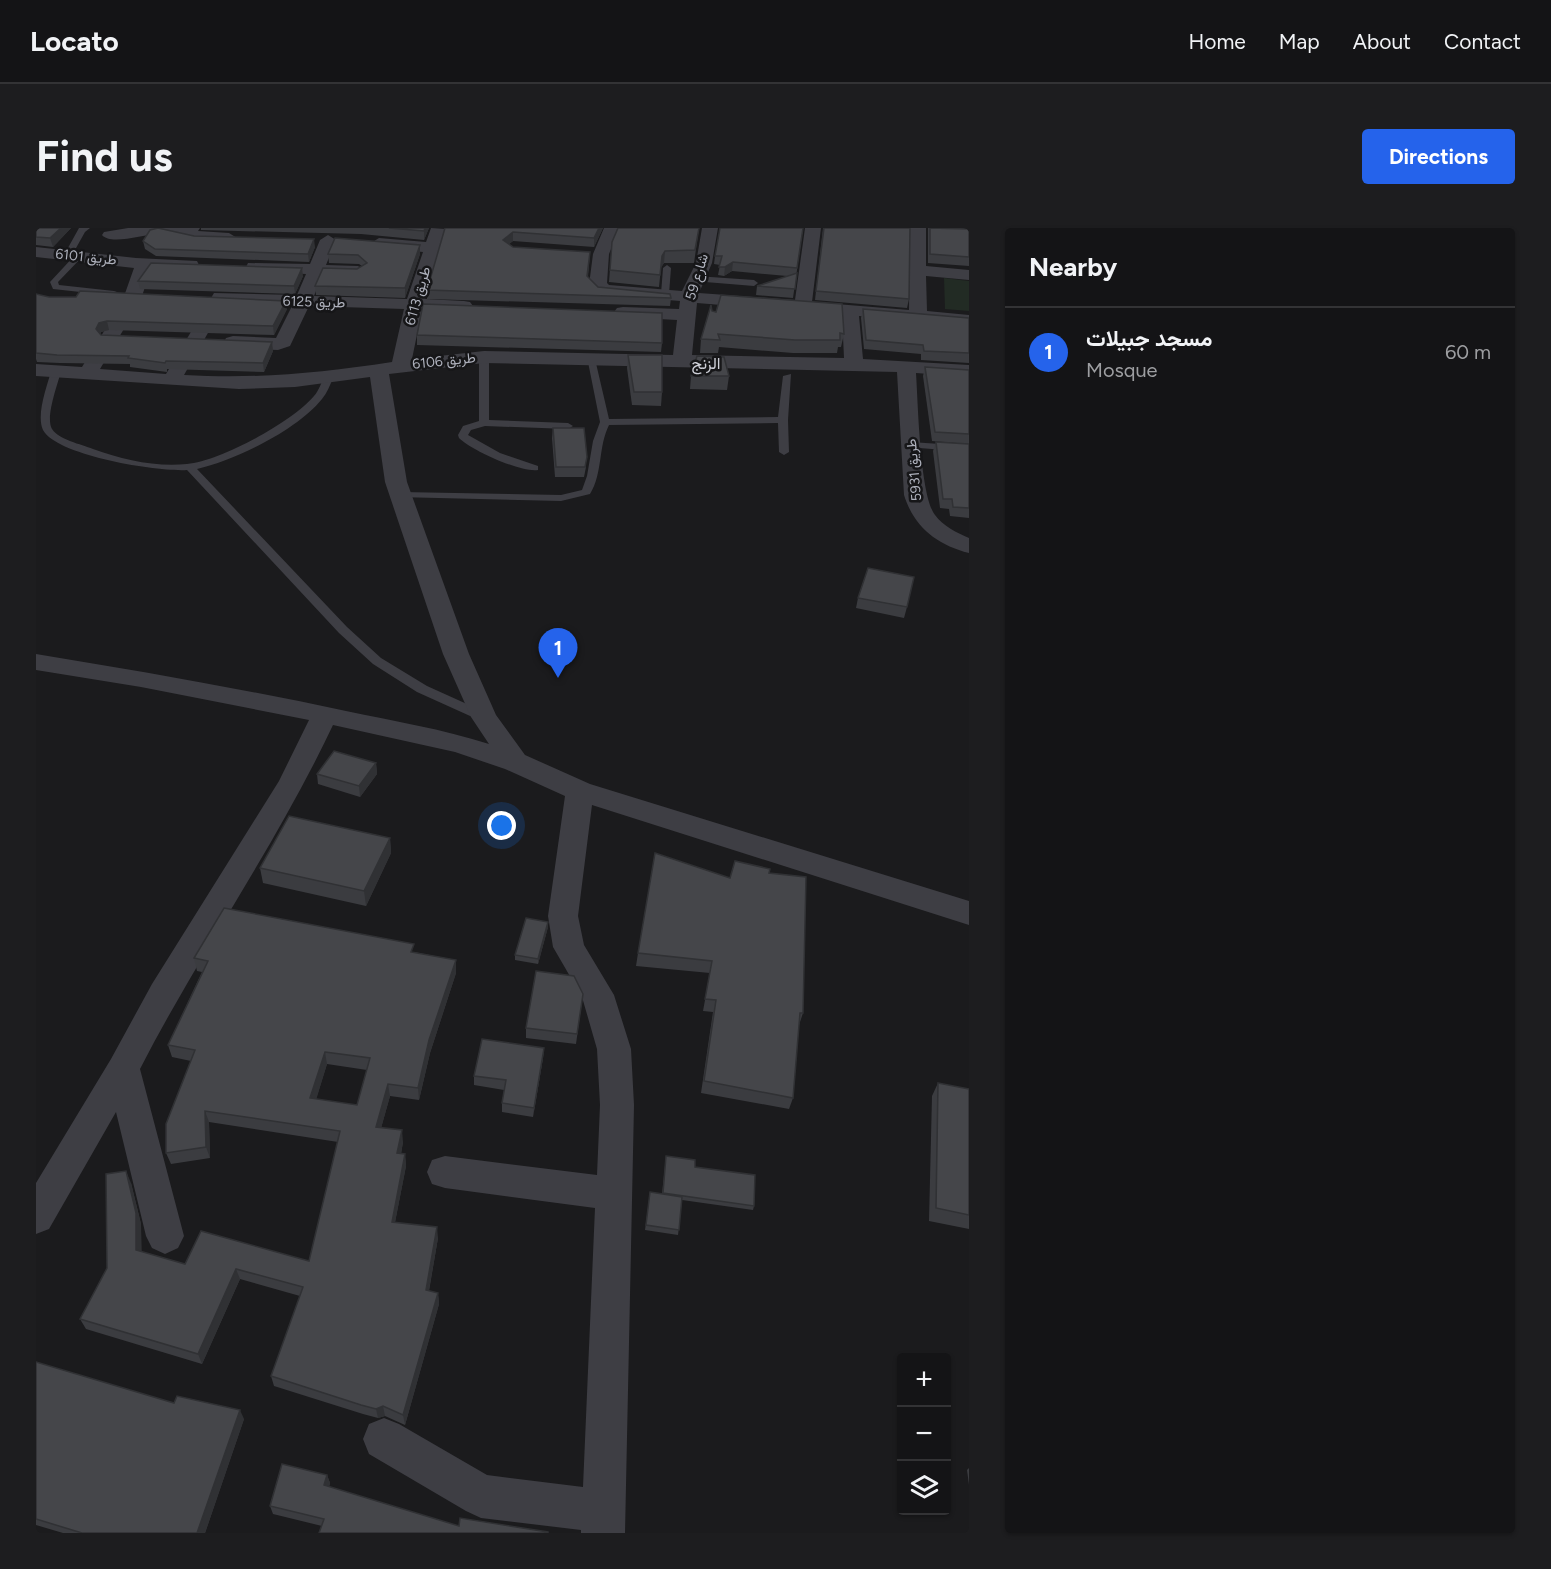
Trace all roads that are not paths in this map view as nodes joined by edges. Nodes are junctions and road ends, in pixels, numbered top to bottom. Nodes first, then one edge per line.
1 (86, 228) edge
2 (373, 228) edge
3 (439, 228) edge
4 (616, 228) edge
5 (813, 228) edge
6 (918, 228) edge
7 (190, 231) edge
8 (705, 231) edge
9 (109, 232) edge
10 (250, 238) edge
11 (306, 239) edge
12 (361, 242) edge
13 (381, 243) junction
14 (433, 248) junction
15 (36, 252) edge
16 (579, 252) edge
17 (602, 254) junction
18 (73, 256) junction
19 (97, 258) junction
20 (136, 263) junction
21 (213, 266) edge
22 (667, 268) edge
23 (316, 269) junction
24 (920, 270) junction
25 (358, 271) edge
26 (969, 275) edge
27 (754, 283) dead end
28 (692, 287) junction
29 (665, 294) junction
30 (134, 296) junction
31 (156, 296) edge
32 (198, 298) edge
33 (219, 298) junction
34 (303, 301) junction
35 (414, 305) junction
36 (803, 305) junction
37 (483, 307) edge
38 (850, 309) junction
39 (608, 312) edge
40 (687, 315) junction
41 (918, 315) junction
42 (969, 320) edge
43 (109, 337) junction
44 (131, 338) edge
45 (174, 339) edge
46 (196, 340) junction
47 (484, 357) junction
48 (590, 359) junction
49 (682, 362) junction
50 (854, 364) junction
51 (906, 366) junction
52 (390, 368) junction
53 (36, 370) edge
54 (56, 371) junction
55 (969, 371) edge
56 (88, 373) junction
57 (788, 376) dead end
58 (328, 378) junction
59 (172, 380) junction
60 (783, 420) junction
61 (605, 422) junction
62 (484, 423) junction
63 (568, 426) edge
64 (911, 445) junction
65 (969, 449) edge
66 (784, 452) dead end
67 (190, 467) junction
68 (534, 468) dead end
69 (401, 495) junction
70 (969, 546) edge
71 (36, 662) edge
72 (325, 715) junction
73 (484, 717) junction
74 (515, 762) junction
75 (580, 791) junction
76 (969, 913) edge
77 (123, 1070) junction
78 (445, 1173) dead end
79 (613, 1194) junction
80 (36, 1217) edge
81 (165, 1236) dead end
82 (384, 1439) dead end
83 (604, 1522) edge

1 - 18 lane
2 - 13 street
3 - 14 street, طريق 6113
4 - 17 street
5 - 36 street
6 - 24 street
7 - 9 street
7 - 10 street
8 - 28 street, شارع 59
9 - 19 street
11 - 23 street
12 - 13 street
13 - 14 street
14 - 35 street, طريق 6113
15 - 18 street, طريق 6101
16 - 17 street
17 - 29 street
18 - 19 street, طريق 6101
18 - 30 lane
19 - 20 street, طريق 6101
20 - 21 street, طريق 6101
20 - 30 street
22 - 29 lane
23 - 25 street
23 - 33 street
23 - 34 street
24 - 26 street
24 - 41 street
27 - 28 lane
28 - 29 street
28 - 36 street
28 - 40 street, شارع 59
30 - 31 street
30 - 43 street
32 - 33 street, طريق 6125
33 - 34 street, طريق 6125
33 - 46 street
34 - 35 street, طريق 6125
34 - 46 street
35 - 37 street, طريق 6125
35 - 52 street, طريق 6113
36 - 38 street
38 - 41 street
38 - 50 street
39 - 40 street
40 - 49 street, شارع 59
41 - 42 street
43 - 44 street
43 - 56 street
45 - 46 street
46 - 59 street
47 - 48 street, طريق 6106
47 - 52 street, طريق 6106
47 - 62 lane
48 - 49 street, طريق 6106
48 - 61 lane
49 - 50 street, طريق 6106
50 - 51 street, طريق 6106
51 - 55 street, طريق 6106
51 - 64 street, طريق 5931
52 - 58 street, طريق 6106
52 - 69 street
53 - 54 street, طريق 6106
54 - 56 street, طريق 6106
54 - 67 lane
56 - 59 street, طريق 6106
57 - 60 lane
58 - 59 street, طريق 6106
58 - 67 lane
60 - 61 lane
60 - 66 lane
61 - 69 lane
62 - 63 lane
62 - 68 lane
64 - 65 lane
64 - 70 street, طريق 5931
67 - 73 lane
69 - 73 street
71 - 72 street
72 - 74 street
72 - 77 street
73 - 74 street
74 - 75 street
75 - 76 street
75 - 79 street
77 - 80 street
77 - 81 street
78 - 79 street
79 - 83 street
82 - 83 street

